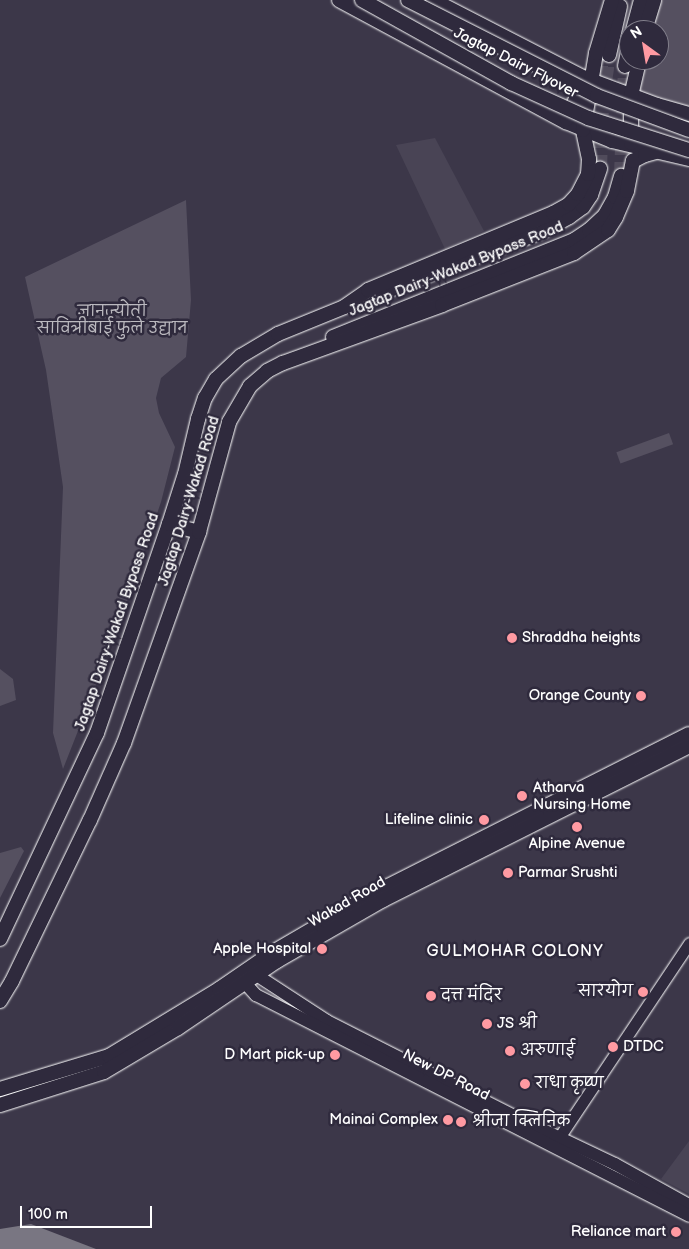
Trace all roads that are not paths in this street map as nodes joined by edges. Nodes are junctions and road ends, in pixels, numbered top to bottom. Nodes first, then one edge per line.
1 (339, 0) edge
2 (362, 0) edge
3 (408, 0) edge
4 (433, 0) edge
5 (612, 0) edge
6 (621, 0) edge
7 (641, 0) edge
8 (654, 0) edge
9 (636, 20) edge
10 (649, 20) edge
11 (602, 54) junction
12 (637, 70) edge
13 (588, 79) junction
14 (631, 96) junction
15 (689, 114) edge
16 (566, 122) junction
17 (584, 130) junction
18 (689, 130) edge
19 (631, 145) junction
20 (689, 150) edge
21 (660, 151) junction
22 (689, 159) edge
23 (629, 168) junction
24 (600, 169) tunnel mouth
25 (344, 307) junction
26 (305, 354) junction
27 (170, 524) junction
28 (199, 532) junction
29 (689, 734) edge
30 (689, 746) edge
31 (0, 939) edge
32 (689, 943) edge
33 (249, 976) junction
34 (0, 1001) edge
35 (2, 1087) edge
36 (0, 1105) edge
37 (556, 1142) junction
38 (689, 1205) edge
39 (689, 1216) edge

1 - 16 main road
2 - 20 main road, Jagtap Dairy Flyover, bridge
3 - 18 main road, Jagtap Dairy Flyover, bridge
4 - 13 main road
5 - 11 main road
6 - 11 main road
7 - 9 main road
8 - 10 main road
11 - 13 main road
12 - 14 main road
13 - 14 main road
13 - 16 main road
13 - 17 main road
14 - 15 main road
14 - 19 main road
16 - 17 main road
17 - 19 main road
17 - 25 main road
19 - 21 main road
19 - 23 main road
21 - 22 main road
21 - 23 main road
23 - 26 main road, Jagtap Dairy-Wakad Bypass Road
23 - 26 main road, Jagtap Dairy-Wakad Road
24 - 25 main road
25 - 27 main road, Jagtap Dairy-Wakad Bypass Road
26 - 28 main road, Jagtap Dairy-Wakad Road
27 - 28 main road
27 - 31 main road, Jagtap Dairy-Wakad Bypass Road
28 - 34 main road, Jagtap Dairy-Wakad Road
29 - 33 main road, Wakad Road
30 - 33 main road, Wakad Road
32 - 37 street
33 - 35 main road, Wakad Road
33 - 36 main road, Wakad Road
33 - 37 main road, New DP Road
33 - 37 main road, New DP Road
37 - 38 main road, New DP Road
37 - 39 main road, New DP Road

